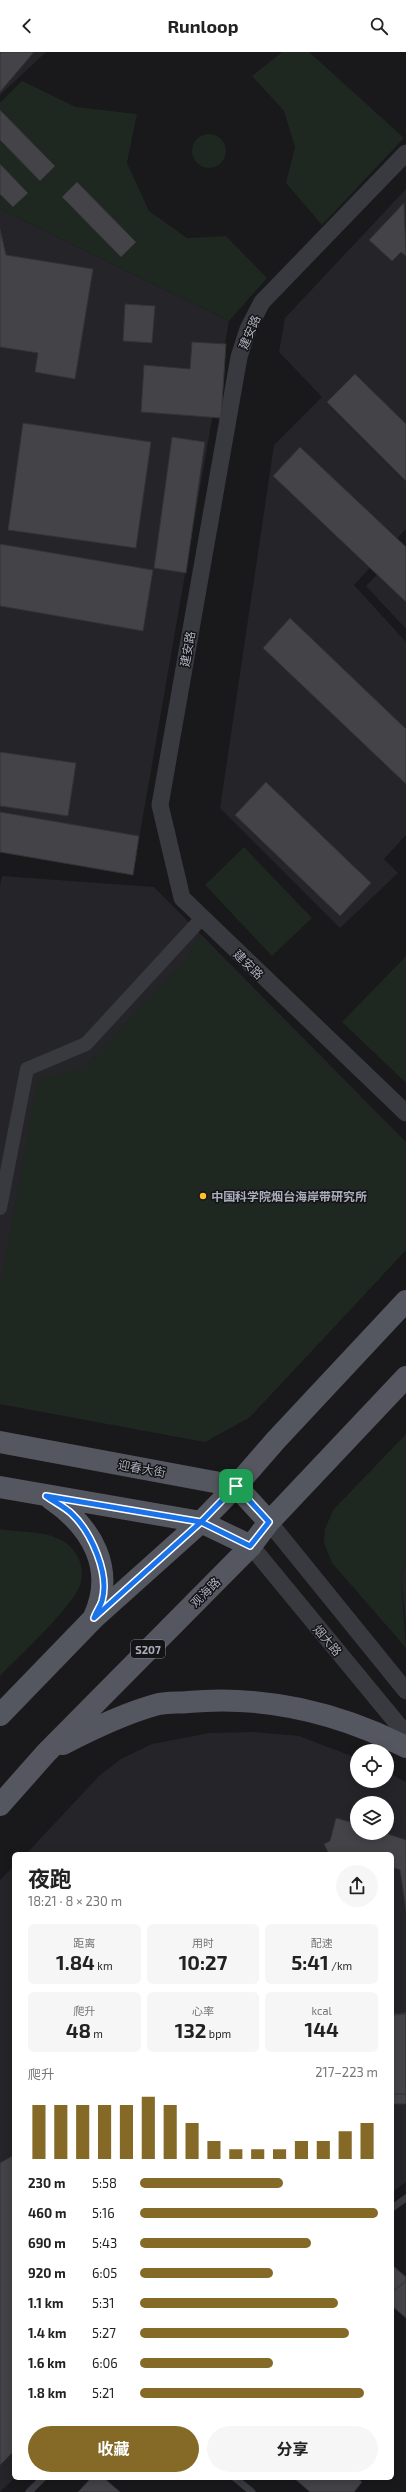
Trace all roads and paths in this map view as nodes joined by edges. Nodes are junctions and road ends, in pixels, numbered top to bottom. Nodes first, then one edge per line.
1 (406, 153) edge
2 (202, 918) junction
3 (406, 1113) edge
4 (0, 1208) edge
5 (406, 1301) edge
6 (406, 1377) edge
7 (0, 1442) edge
8 (236, 1486) junction
9 (0, 1488) edge
10 (46, 1496) junction
11 (201, 1522) junction
12 (269, 1522) junction
13 (250, 1546) junction
14 (94, 1618) junction
15 (406, 1691) edge
16 (0, 1715) edge
17 (406, 1734) edge
18 (406, 1747) edge
19 (46, 1753) junction
20 (0, 1805) edge
21 (406, 2198) edge
22 (394, 2207) edge
23 (41, 2480) edge
24 (237, 2480) edge
25 (29, 2492) edge
26 (252, 2492) edge

1 - 2 street, 建安路
2 - 3 street, 建安路
2 - 4 street
5 - 8 main road
6 - 12 main road, 观海路 / S207
7 - 8 main road, 迎春大街
8 - 11 main road
8 - 12 main road
9 - 10 main road
10 - 11 main road
10 - 14 main road
11 - 13 main road
11 - 14 main road
12 - 13 main road, 观海路 / S207
12 - 15 street
13 - 17 street, 烟大路
13 - 19 main road, 观海路 / S207
14 - 16 main road
18 - 19 main road
19 - 20 main road, 观海路 / S207
21 - 22 lane
23 - 25 lane
24 - 26 lane

